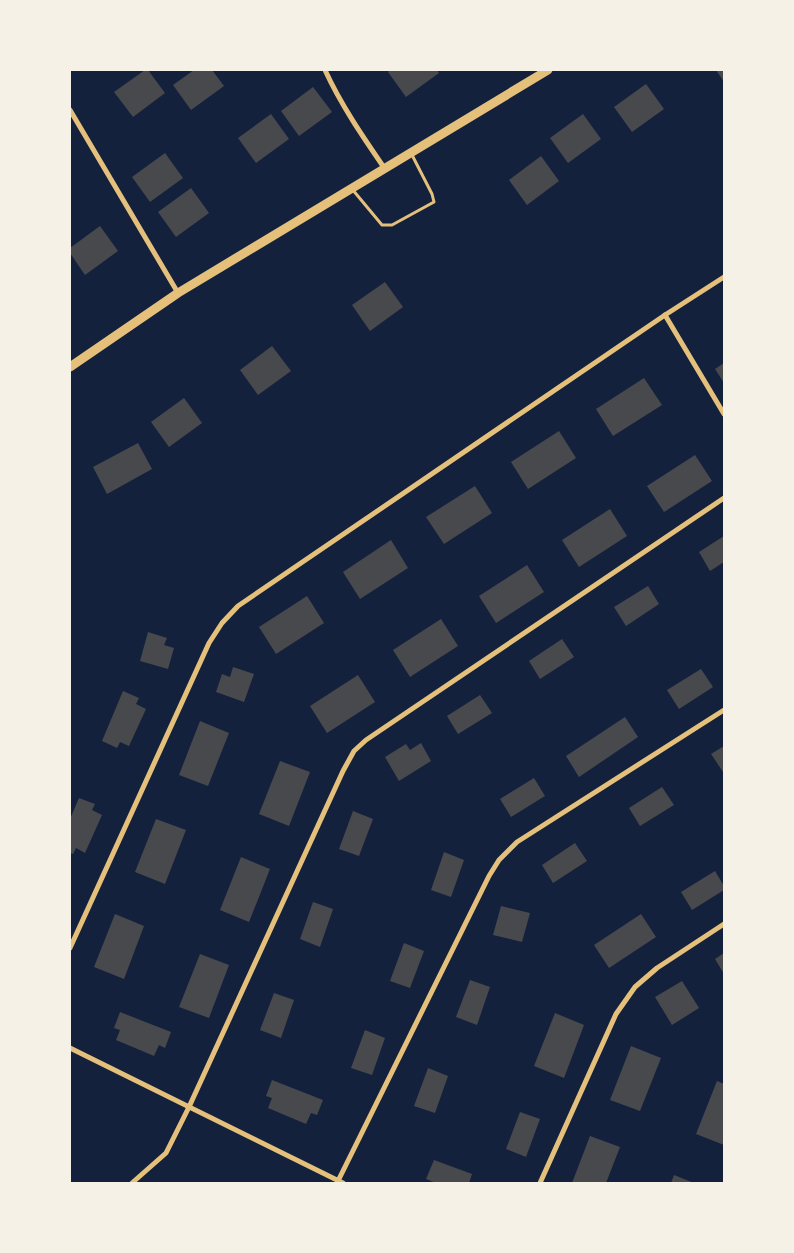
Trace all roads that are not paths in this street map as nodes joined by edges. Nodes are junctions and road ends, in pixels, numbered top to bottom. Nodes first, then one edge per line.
1 (325, 70) edge
2 (548, 70) edge
3 (70, 110) edge
4 (411, 153) junction
5 (385, 169) junction
6 (352, 188) junction
7 (724, 277) edge
8 (178, 293) junction
9 (665, 315) junction
10 (70, 367) edge
11 (724, 414) edge
12 (724, 498) edge
13 (724, 710) edge
14 (724, 924) edge
15 (70, 948) edge
16 (70, 1048) edge
17 (189, 1107) junction
18 (339, 1182) edge
19 (132, 1183) edge
20 (540, 1183) edge

1 - 5 street
2 - 4 street
3 - 8 street
4 - 5 street
4 - 6 lane
5 - 6 street
6 - 8 street
7 - 9 street
8 - 10 street
9 - 11 street
9 - 15 street
12 - 17 street
13 - 18 street
14 - 20 street
16 - 17 street
17 - 18 street
17 - 19 street

